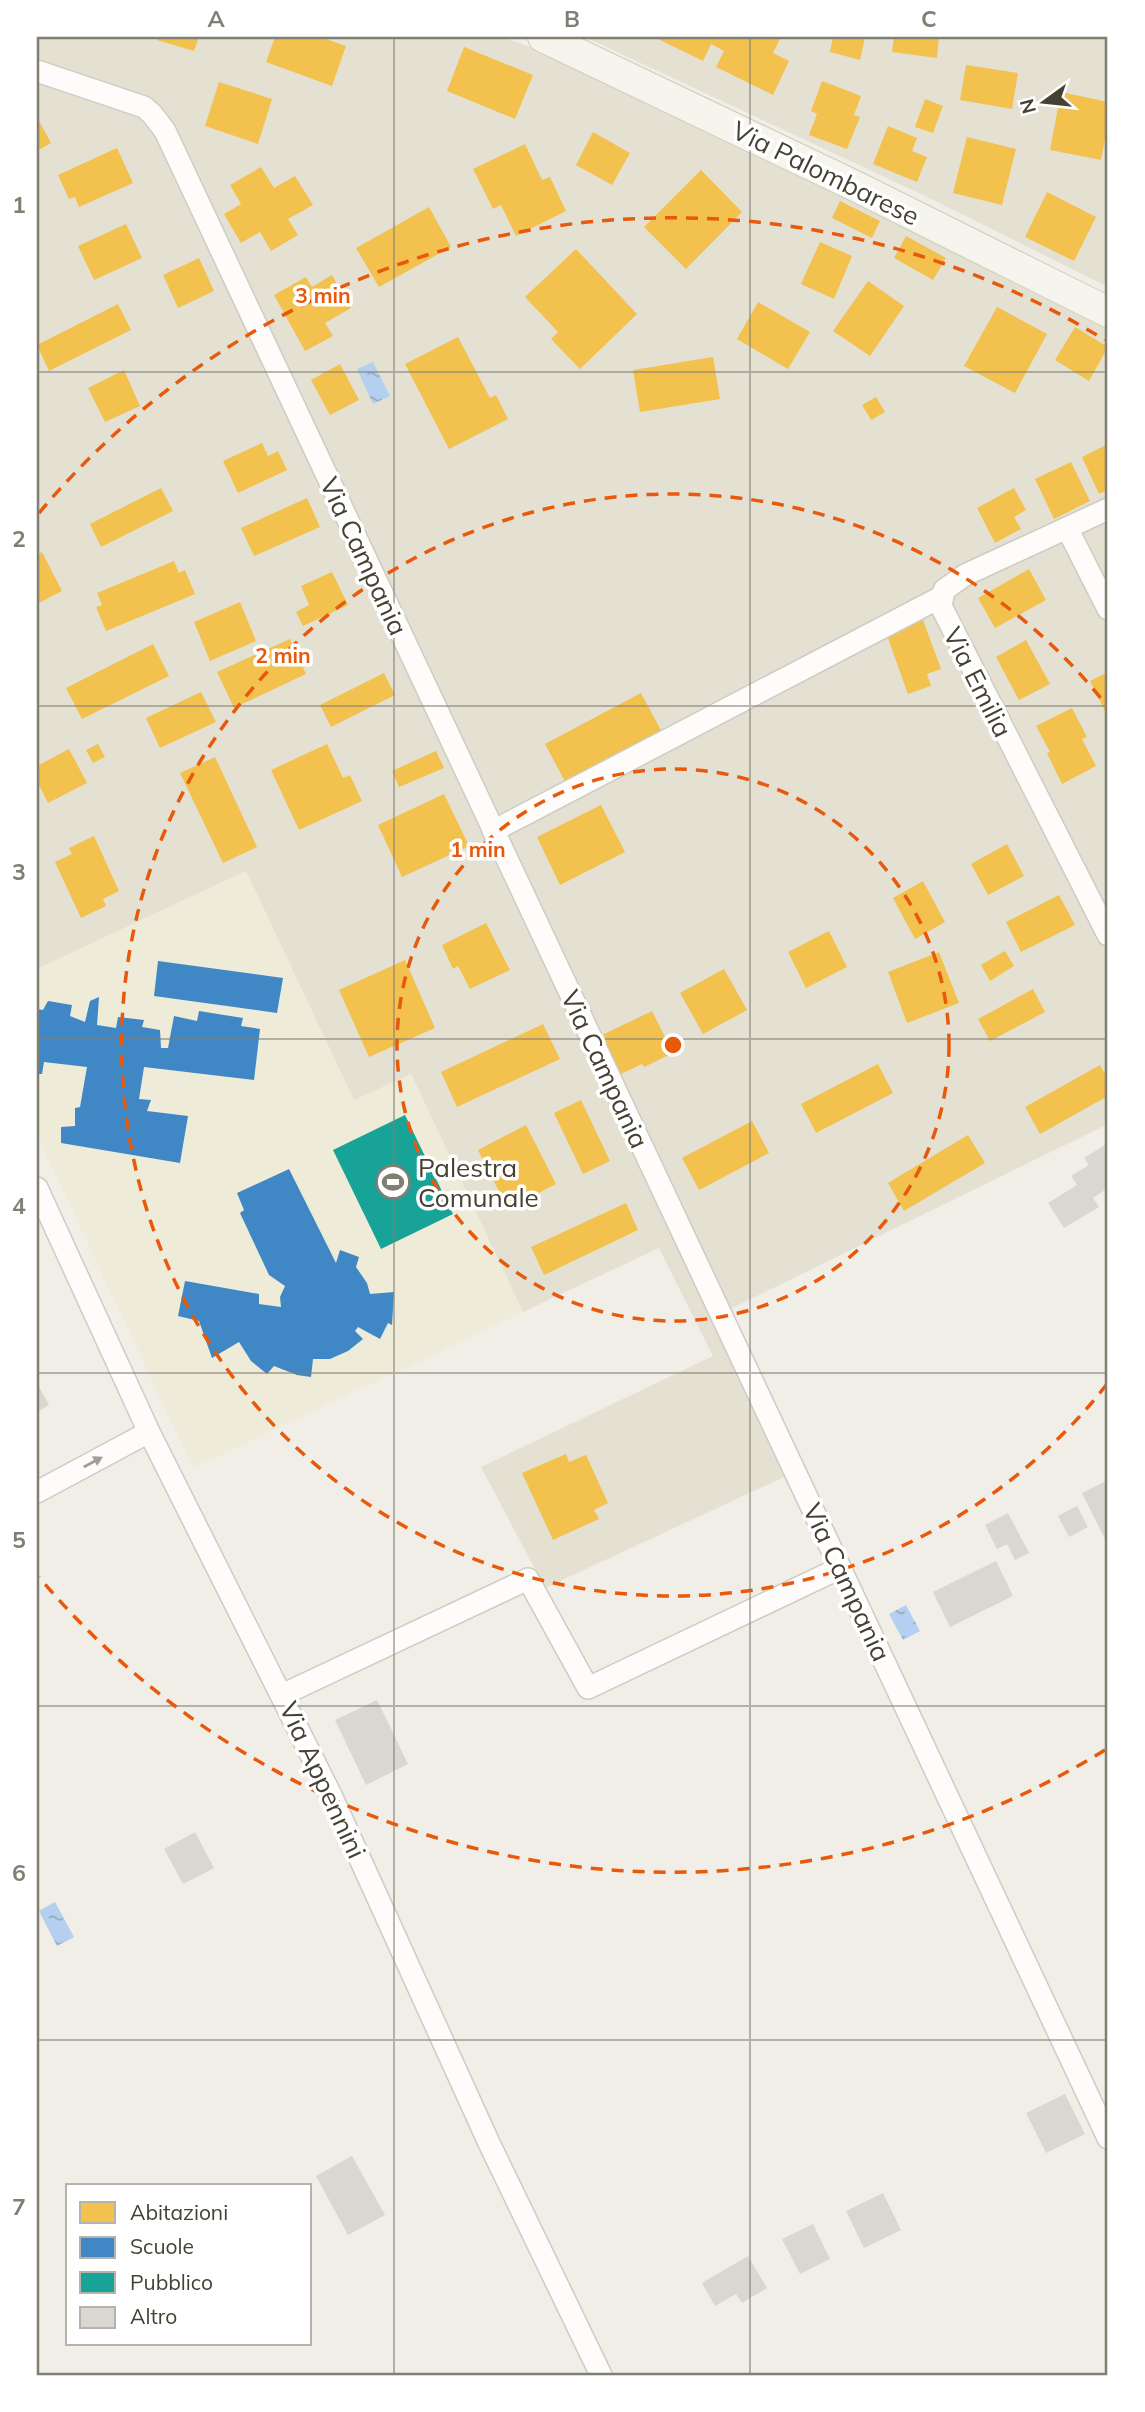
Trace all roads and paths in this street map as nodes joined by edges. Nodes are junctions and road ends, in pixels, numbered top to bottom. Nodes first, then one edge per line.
1 (543, 37) edge
2 (37, 71) edge
3 (1108, 312) edge
4 (1108, 509) edge
5 (1067, 528) junction
6 (941, 597) junction
7 (1108, 609) edge
8 (493, 831) junction
9 (1108, 934) edge
10 (37, 1188) edge
11 (149, 1432) junction
12 (37, 1492) edge
13 (840, 1569) junction
14 (282, 1695) junction
15 (1108, 2138) edge
16 (601, 2375) edge

1 - 3 main road, Via Palombarese
2 - 8 street, Via Campania
4 - 5 street, Via Emilia
5 - 6 street, Via Emilia
5 - 7 street
6 - 8 street
6 - 9 street, Via Emilia
8 - 13 street, Via Campania
10 - 11 street, Via Appennini
12 -> 11 street
11 - 14 street, Via Appennini
13 - 14 street
13 - 15 street, Via Campania
14 - 16 street, Via Appennini

